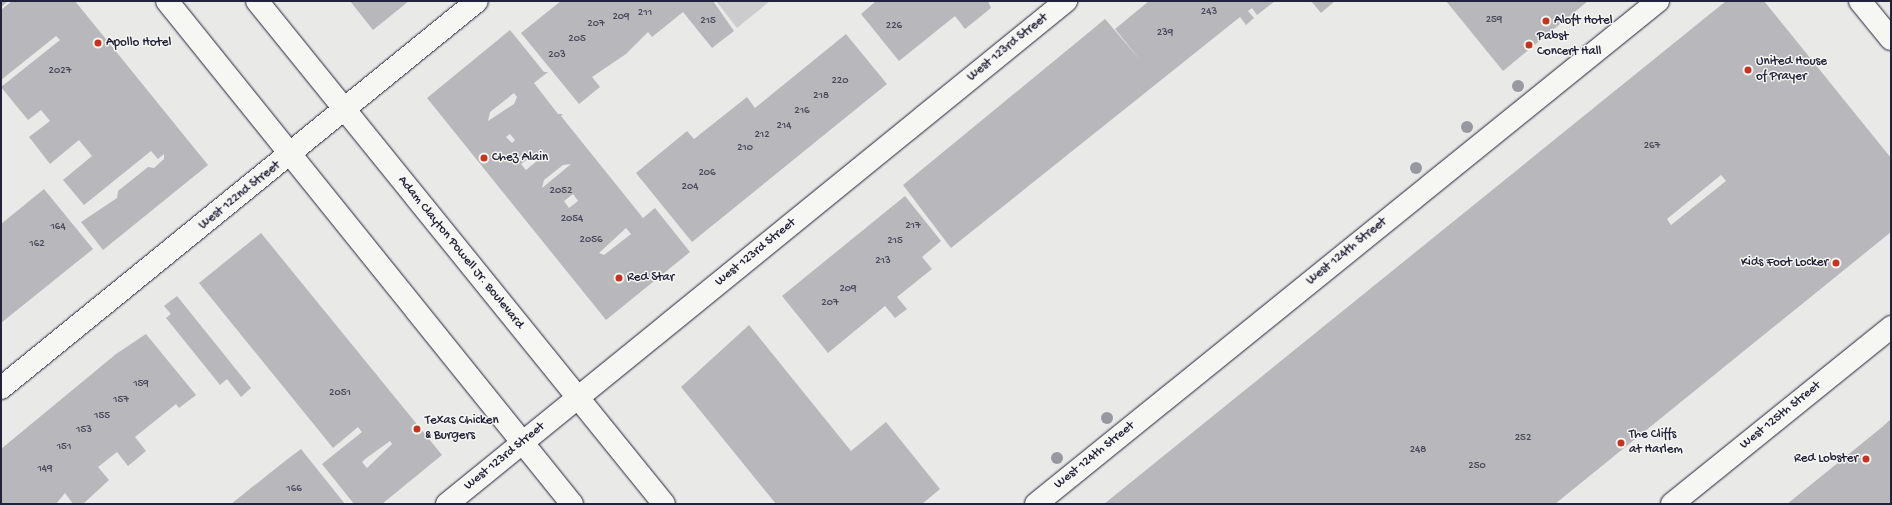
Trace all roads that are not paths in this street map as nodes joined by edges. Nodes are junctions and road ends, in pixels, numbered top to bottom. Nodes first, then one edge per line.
1 (167, 1) edge
2 (257, 1) edge
3 (477, 1) edge
4 (1066, 1) edge
5 (1658, 1) edge
6 (1860, 1) edge
7 (1891, 39) edge
8 (345, 110) junction
9 (291, 154) junction
10 (1891, 327) edge
11 (1, 388) edge
12 (577, 398) junction
13 (523, 443) junction
14 (447, 504) edge
15 (572, 504) edge
16 (664, 504) edge
17 (1036, 504) edge
18 (1672, 504) edge

1 - 9 street
2 - 8 street, Adam Clayton Powell Jr. Boulevard
3 - 8 street, West 122nd Street
4 - 12 street, West 123rd Street
5 - 17 street, West 124th Street
6 - 7 street
8 - 9 street, West 122nd Street
8 - 12 street, Adam Clayton Powell Jr. Boulevard
9 - 11 street, West 122nd Street
9 - 13 street
10 - 18 street, West 125th Street
12 - 13 street, West 123rd Street
12 - 16 street, Adam Clayton Powell Jr. Boulevard
13 - 14 street, West 123rd Street
13 - 15 street

